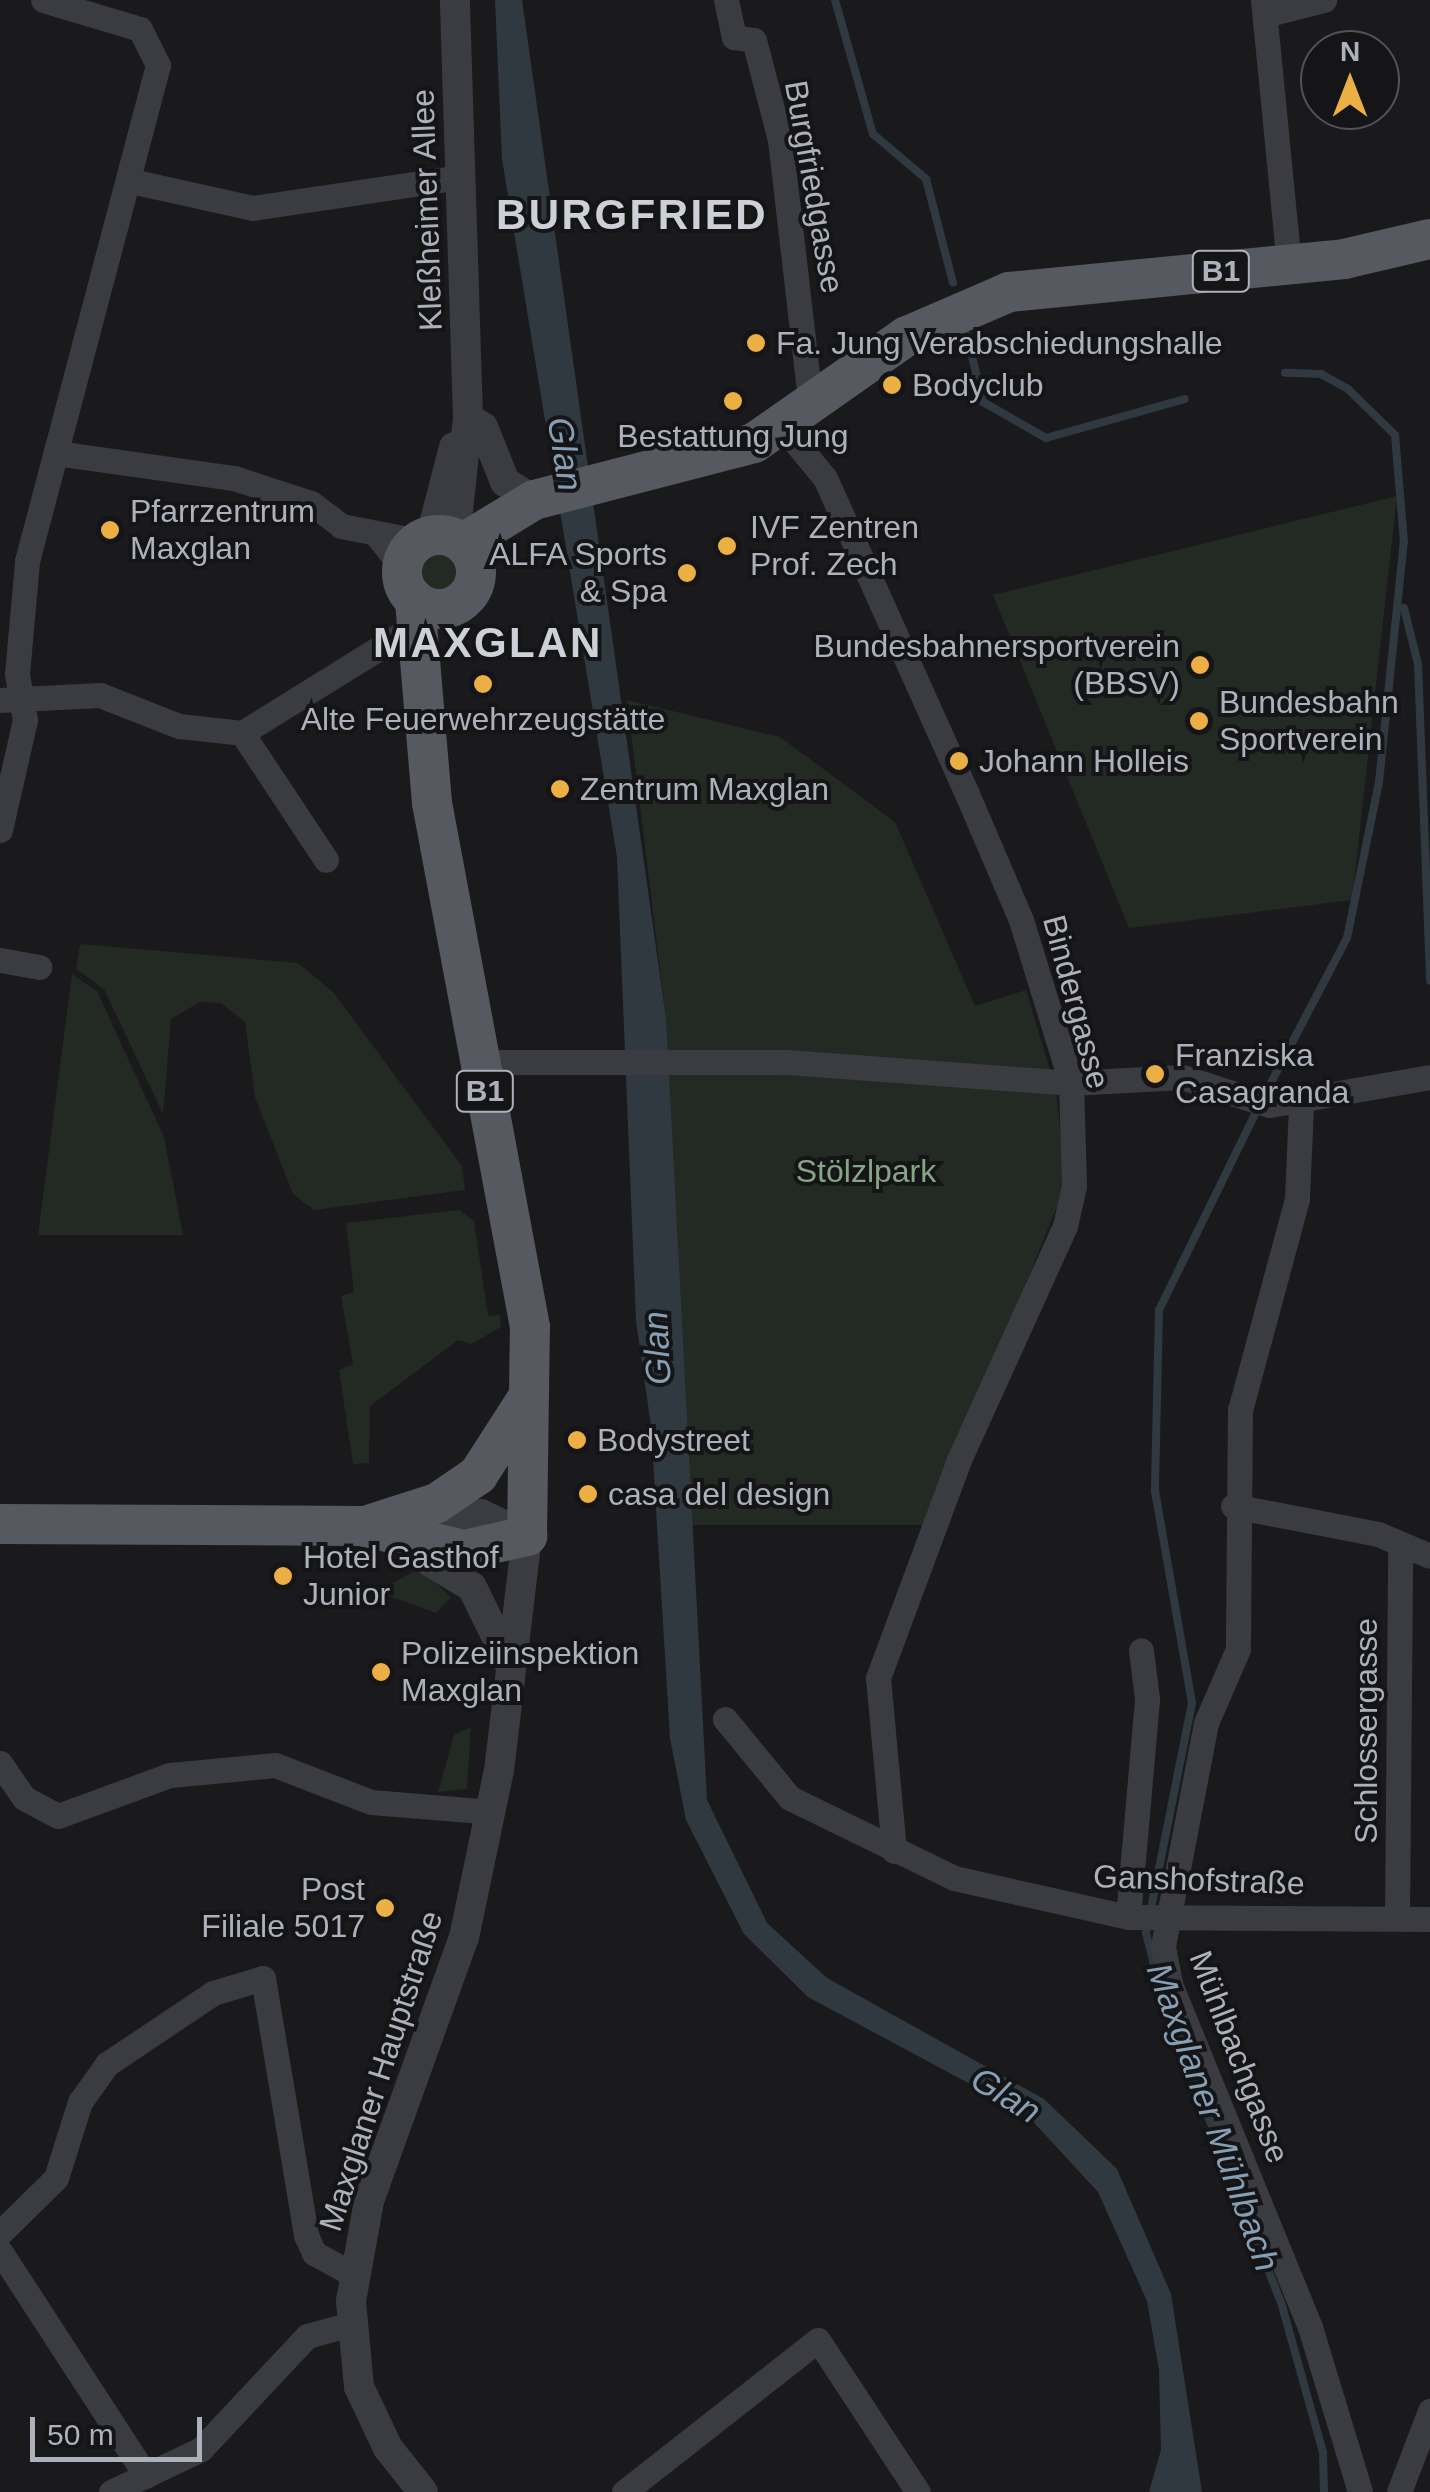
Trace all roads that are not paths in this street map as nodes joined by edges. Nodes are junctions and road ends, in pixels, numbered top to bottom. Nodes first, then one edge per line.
1 (42, 0) edge
2 (456, 0) edge
3 (726, 0) edge
4 (1324, 0) edge
5 (1264, 8) edge
6 (460, 177) junction
7 (131, 181) junction
8 (1430, 240) edge
9 (1289, 266) junction
10 (818, 401) junction
11 (468, 418) junction
12 (782, 426) junction
13 (56, 453) junction
14 (536, 499) junction
15 (430, 571) junction
16 (368, 648) junction
17 (10, 698) edge
18 (242, 733) junction
19 (0, 830) edge
20 (326, 860) dead end
21 (0, 960) edge
22 (39, 967) dead end
23 (480, 1062) junction
24 (1428, 1078) edge
25 (1071, 1083) junction
26 (1301, 1106) junction
27 (535, 1380) junction
28 (1233, 1506) junction
29 (403, 1518) junction
30 (0, 1524) edge
31 (361, 1526) junction
32 (527, 1536) junction
33 (1400, 1544) junction
34 (1430, 1556) edge
35 (1141, 1650) dead end
36 (511, 1672) junction
37 (726, 1718) dead end
38 (0, 1763) edge
39 (492, 1812) junction
40 (894, 1851) junction
41 (1147, 1917) junction
42 (1397, 1918) junction
43 (1430, 1919) edge
44 (0, 2232) edge
45 (0, 2251) edge
46 (354, 2274) junction
47 (352, 2324) junction
48 (1430, 2411) edge
49 (146, 2476) junction
50 (111, 2492) edge
51 (423, 2492) edge
52 (624, 2492) edge
53 (918, 2492) edge
54 (1360, 2492) edge
55 (1399, 2492) edge

1 - 7 street
2 - 6 street, Kleßheimer Allee
3 - 10 street, Burgfriedgasse
4 - 5 street
5 - 9 street
6 - 7 street
6 - 11 street, Kleßheimer Allee
7 - 13 street
8 - 9 main road, B1
9 - 10 main road, B1
10 - 12 main road, B1
11 - 14 street
11 - 15 street, Kleßheimer Allee
12 - 14 main road, B1
12 - 25 street, Bindergasse
13 - 15 street
13 - 17 street
14 - 15 main road, B1
15 - 16 street
15 - 16 street
15 - 23 main road, B1
16 - 18 street
17 - 18 street
17 - 19 street
18 - 20 street
21 - 22 street
23 - 25 street
23 - 27 main road, B1
24 - 26 street
25 - 26 street
25 - 40 street, Bindergasse
26 - 28 street, Mühlbachgasse
27 - 29 main road
27 - 32 main road
28 - 33 street
28 - 41 street, Mühlbachgasse
29 - 31 main road
29 - 32 street
30 - 31 main road
31 - 32 main road
31 - 36 street
32 - 36 street, Maxglaner Hauptstraße
33 - 34 street
33 - 42 street, Schlossergasse
35 - 41 street, Mühlbachgasse
36 - 39 street, Maxglaner Hauptstraße
37 - 40 street, Ganshofstraße
38 - 39 street
39 - 46 street, Maxglaner Hauptstraße
40 - 41 street, Ganshofstraße
41 - 42 street, Ganshofstraße
41 - 54 street, Mühlbachgasse
42 - 43 street, Ganshofstraße
44 - 46 street
45 - 49 street
46 - 47 street, Maxglaner Hauptstraße
47 - 49 street
47 - 51 street, Maxglaner Hauptstraße
48 - 55 street
49 - 50 street
52 - 53 street

